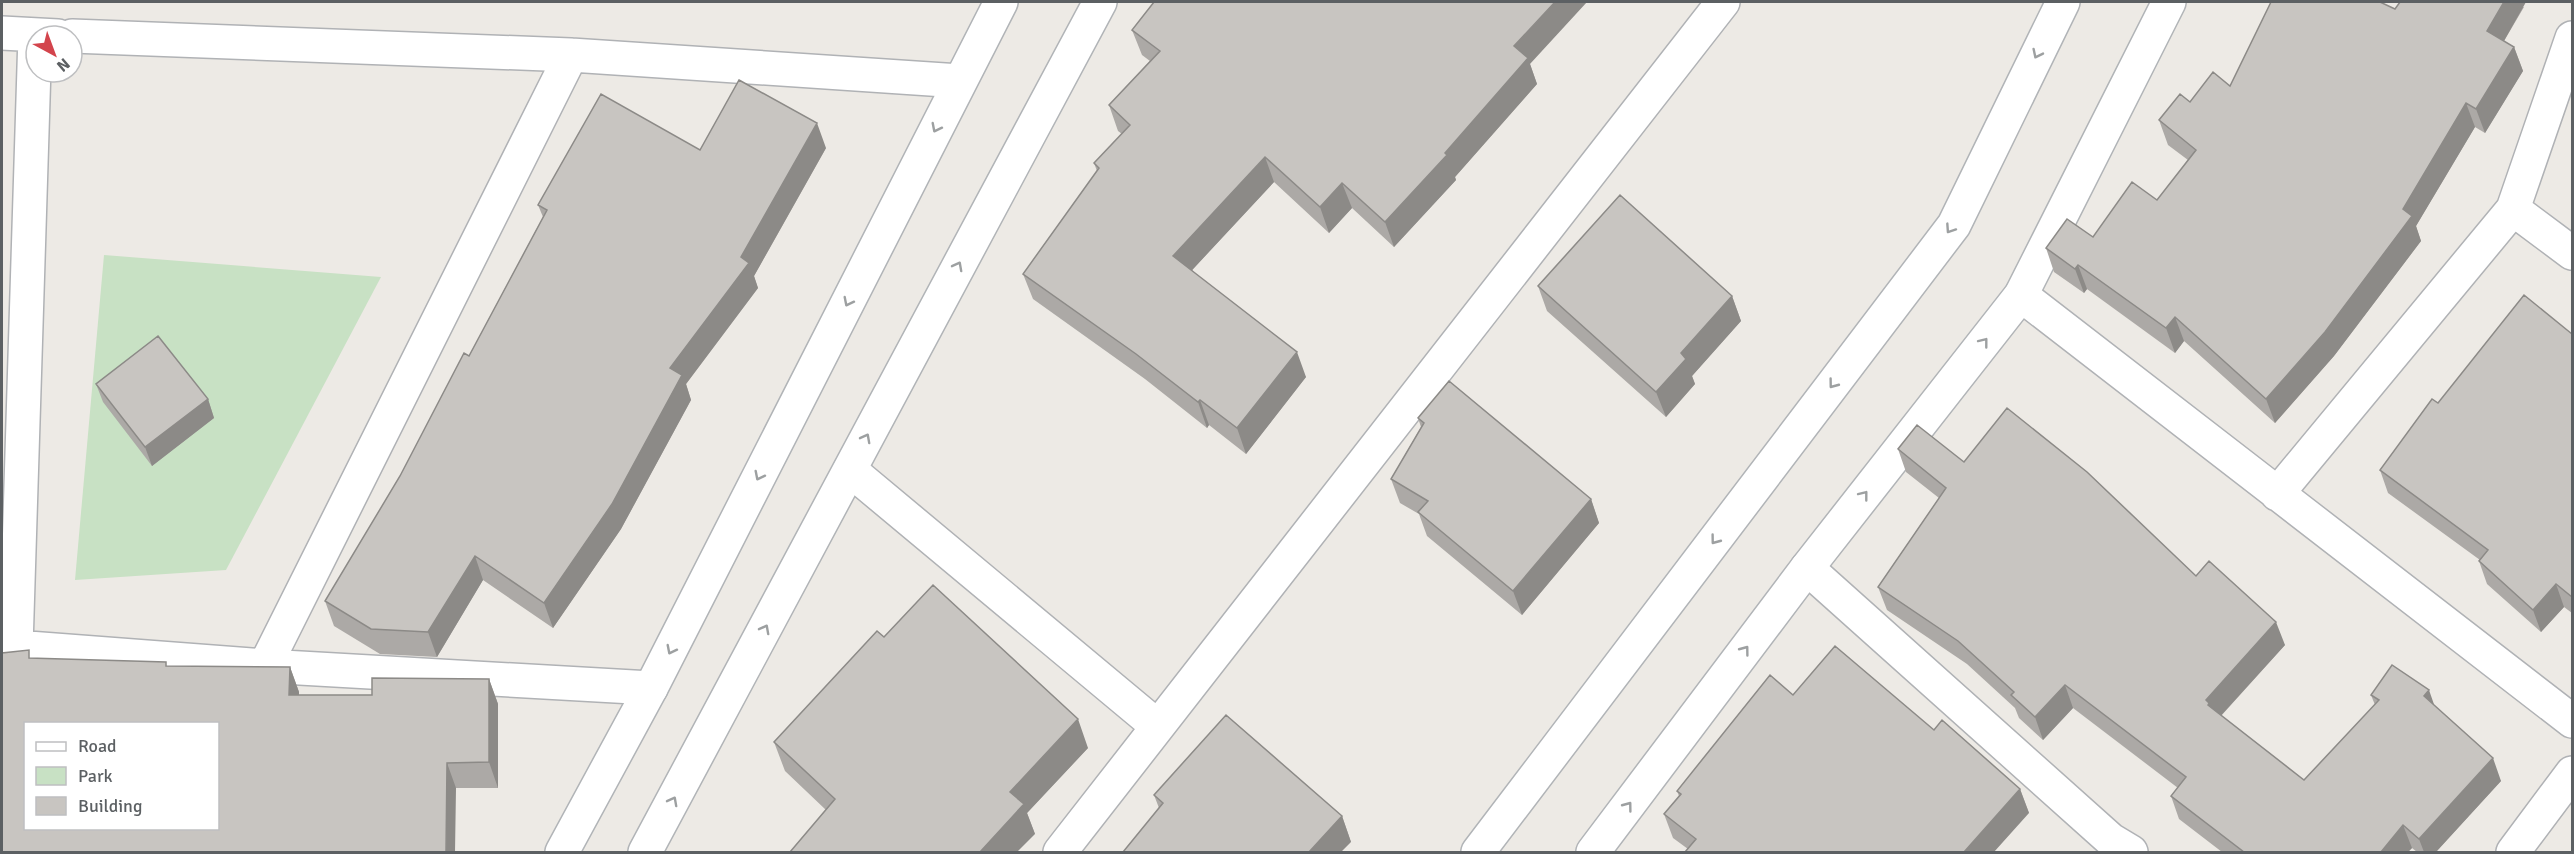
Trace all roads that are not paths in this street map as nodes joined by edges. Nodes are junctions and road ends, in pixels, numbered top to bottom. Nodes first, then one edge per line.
1 (1001, 2) edge
2 (1100, 2) edge
3 (1723, 2) edge
4 (2063, 2) edge
5 (2169, 2) edge
6 (2, 33) edge
7 (24, 34) edge
8 (84, 37) edge
9 (2572, 38) edge
10 (572, 55) junction
11 (960, 81) junction
12 (33, 84) edge
13 (2513, 208) junction
14 (2572, 253) edge
15 (2022, 295) junction
16 (850, 470) junction
17 (2277, 494) junction
18 (1807, 568) junction
19 (9, 647) edge
20 (265, 666) junction
21 (651, 688) junction
22 (2572, 722) edge
23 (1157, 726) junction
24 (2572, 773) edge
25 (2115, 848) edge
26 (562, 852) edge
27 (645, 852) edge
28 (1060, 852) edge
29 (1478, 852) edge
30 (1593, 852) edge
31 (2513, 852) edge

1 - 11 street
16 -> 2 street
3 - 23 street
4 -> 29 street
5 - 15 street
6 - 7 street
8 - 10 street
9 - 13 street
10 - 11 street
10 - 20 street
11 -> 21 street
12 - 19 street
13 - 14 street
13 - 17 street
15 - 17 street
18 -> 15 street
16 - 23 street
27 -> 16 street
17 - 22 street
18 - 25 street
30 -> 18 street
19 - 20 street
20 - 21 street
21 - 26 street
23 - 28 street
24 - 31 street

